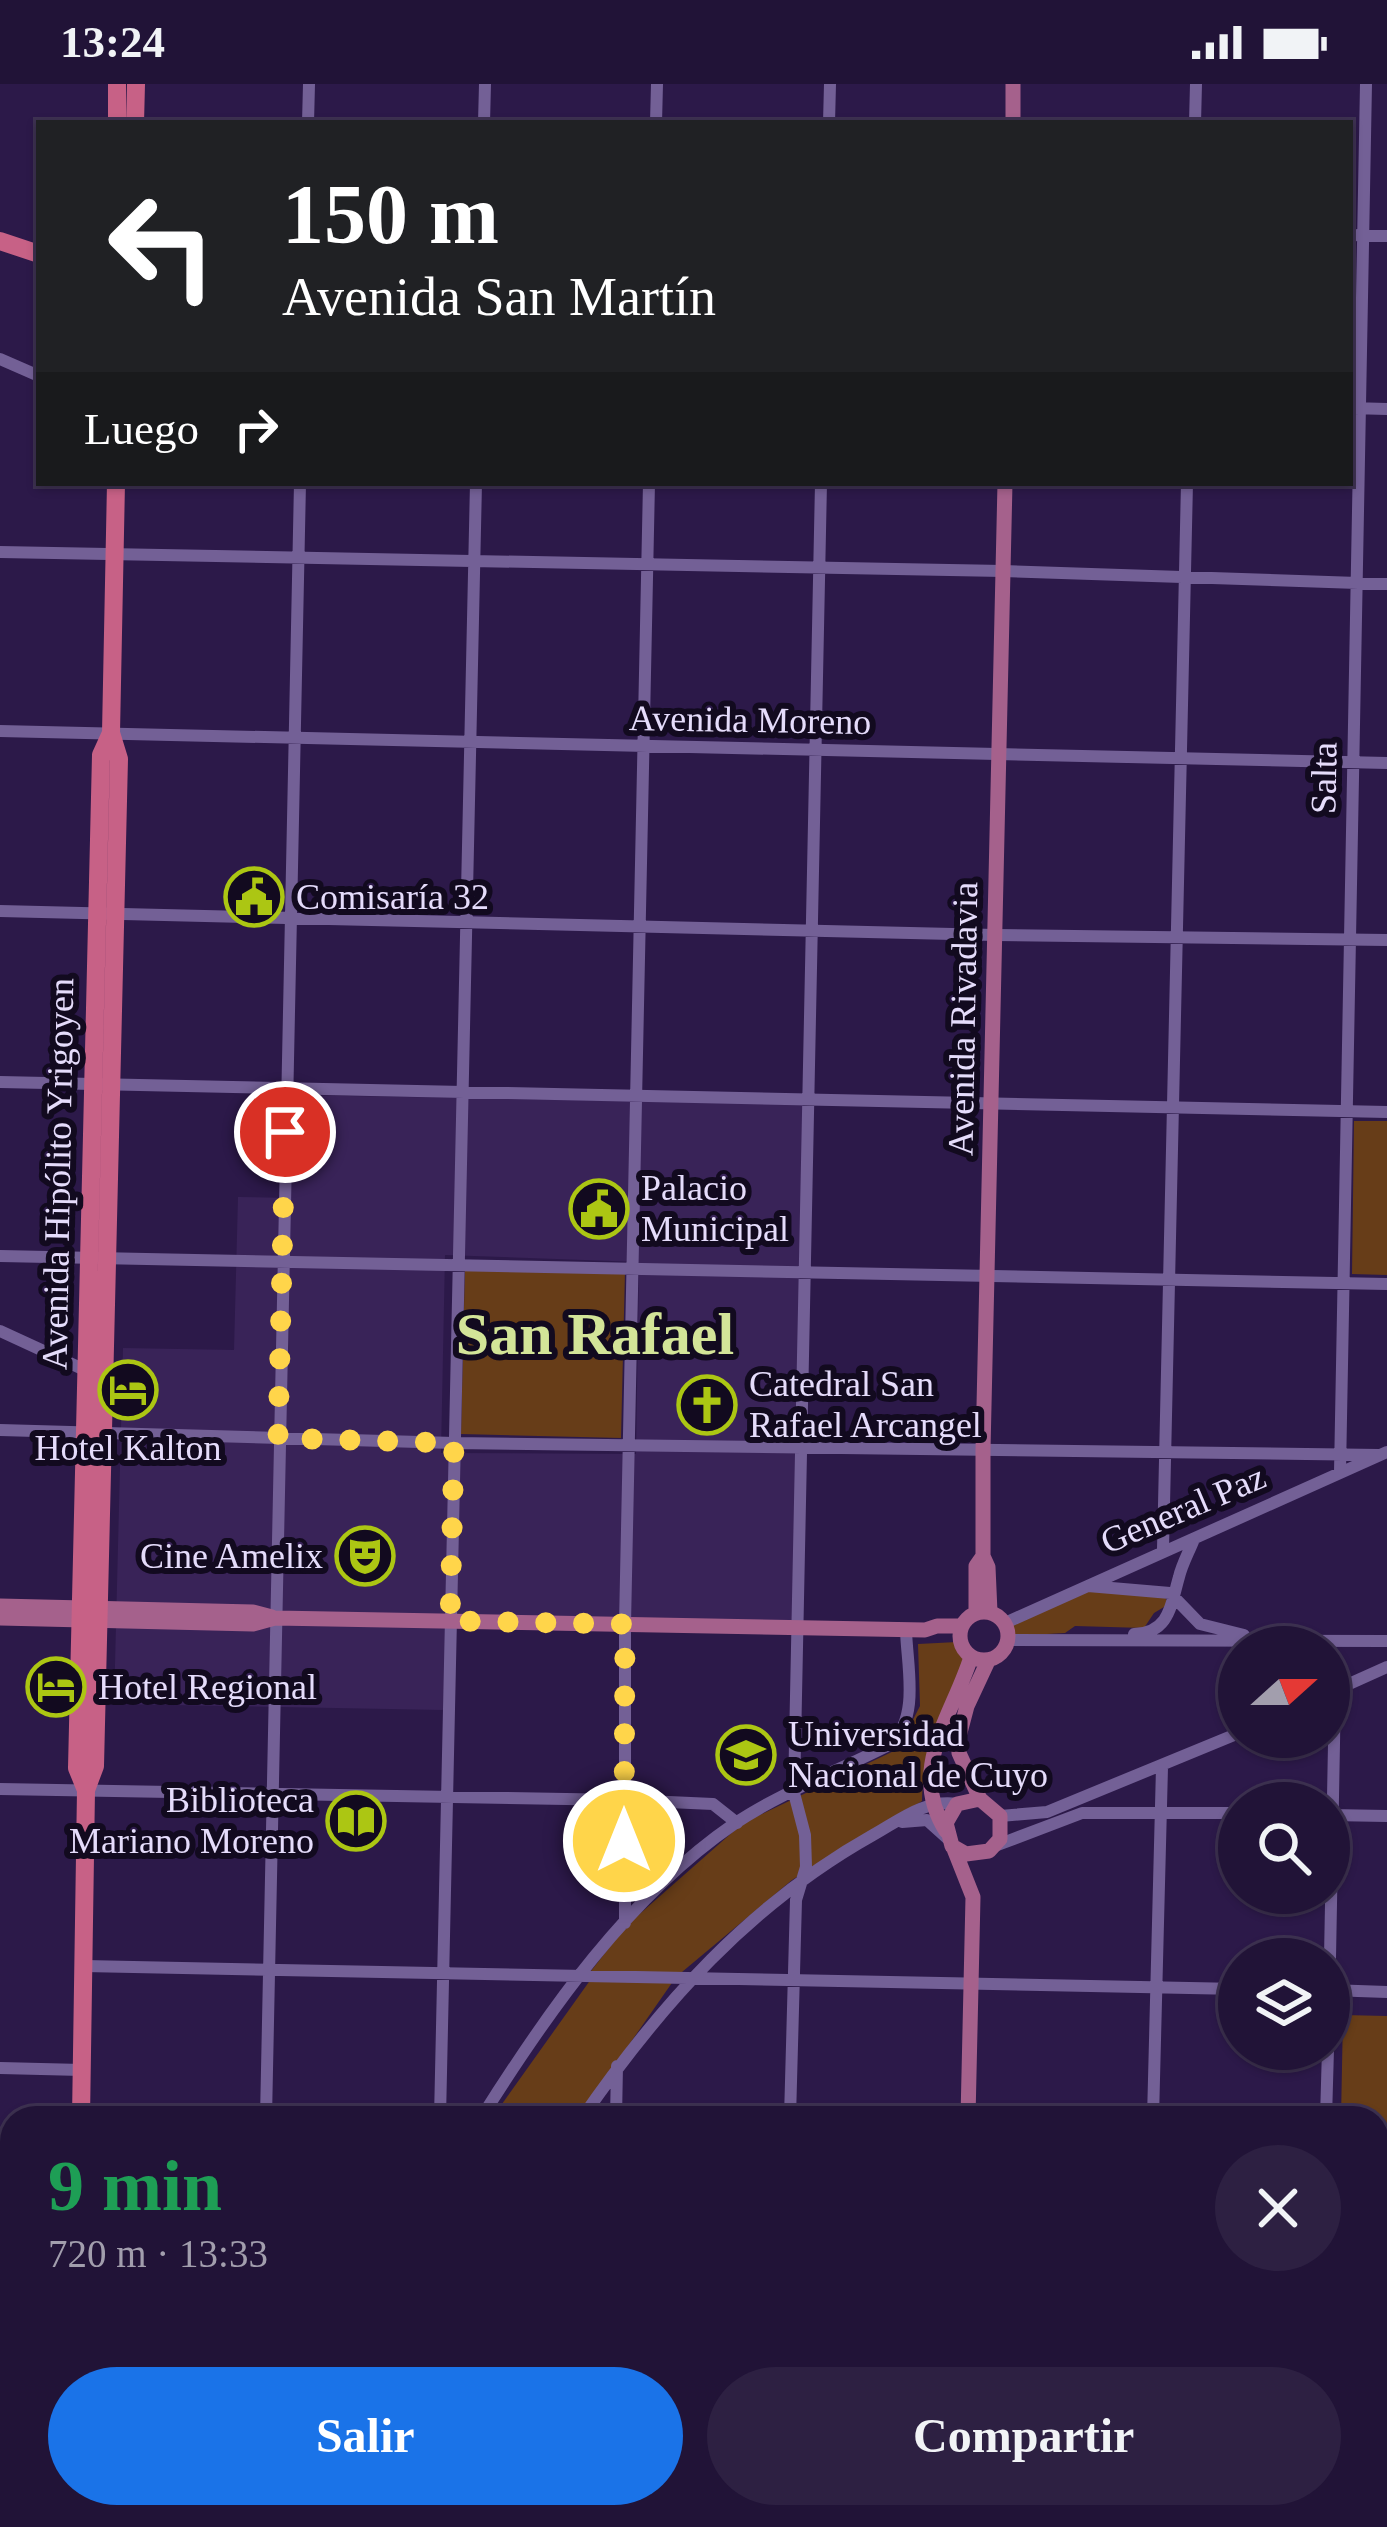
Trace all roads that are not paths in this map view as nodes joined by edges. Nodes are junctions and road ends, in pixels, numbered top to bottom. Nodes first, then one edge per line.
1 (117, 84) edge
2 (136, 84) edge
3 (309, 84) edge
4 (485, 84) edge
5 (657, 84) edge
6 (830, 84) edge
7 (1013, 84) edge
8 (1196, 84) edge
9 (1366, 84) edge
10 (117, 120) edge
11 (135, 120) edge
12 (308, 120) edge
13 (484, 120) edge
14 (656, 120) edge
15 (829, 120) edge
16 (1013, 120) edge
17 (1195, 120) edge
18 (1356, 236) edge
19 (1387, 236) edge
20 (0, 241) edge
21 (34, 256) edge
22 (0, 358) edge
23 (0, 373) edge
24 (35, 374) edge
25 (1354, 408) edge
26 (1387, 409) edge
27 (116, 486) edge
28 (300, 486) edge
29 (476, 486) edge
30 (650, 486) edge
31 (821, 486) edge
32 (1005, 486) edge
33 (1187, 486) edge
34 (0, 552) edge
35 (115, 554) junction
36 (298, 558) junction
37 (474, 562) junction
38 (648, 565) junction
39 (820, 568) junction
40 (1003, 571) junction
41 (1185, 578) junction
42 (1356, 584) junction
43 (1387, 584) edge
44 (0, 731) edge
45 (111, 733) junction
46 (292, 739) junction
47 (470, 744) junction
48 (644, 748) junction
49 (815, 752) junction
50 (999, 756) junction
51 (1181, 760) junction
52 (1354, 762) junction
53 (1387, 763) edge
54 (0, 911) edge
55 (106, 913) junction
56 (291, 916) junction
57 (467, 922) junction
58 (640, 927) junction
59 (813, 932) junction
60 (995, 935) junction
61 (1175, 939) junction
62 (1352, 939) junction
63 (1387, 940) edge
64 (0, 1082) edge
65 (102, 1084) junction
66 (286, 1089) junction
67 (462, 1092) junction
68 (637, 1096) junction
69 (808, 1099) junction
70 (991, 1102) junction
71 (1173, 1107) junction
72 (1348, 1111) junction
73 (1387, 1112) edge
74 (0, 1256) edge
75 (98, 1257) junction
76 (283, 1260) junction
77 (458, 1264) junction
78 (633, 1268) junction
79 (804, 1271) junction
80 (987, 1275) junction
81 (1169, 1279) junction
82 (1344, 1283) junction
83 (1387, 1284) edge
84 (0, 1331) edge
85 (86, 1371) junction
86 (0, 1430) edge
87 (94, 1432) junction
88 (278, 1438) junction
89 (454, 1443) junction
90 (629, 1445) junction
91 (800, 1448) junction
92 (983, 1450) junction
93 (1167, 1453) junction
94 (1383, 1454) edge
95 (1340, 1455) junction
96 (1340, 1472) junction
97 (1194, 1539) junction
98 (1163, 1549) junction
99 (1084, 1585) junction
100 (1176, 1596) junction
101 (0, 1606) edge
102 (983, 1613) junction
103 (90, 1614) junction
104 (0, 1618) edge
105 (275, 1618) junction
106 (450, 1621) junction
107 (625, 1624) junction
108 (796, 1628) junction
109 (906, 1630) junction
110 (1218, 1630) edge
111 (1006, 1631) junction
112 (961, 1632) junction
113 (1218, 1639) edge
114 (1068, 1640) junction
115 (1350, 1640) edge
116 (1387, 1641) edge
117 (979, 1659) junction
118 (1387, 1667) edge
119 (1350, 1684) edge
120 (1218, 1742) edge
121 (1162, 1767) junction
122 (0, 1789) edge
123 (86, 1790) junction
124 (272, 1791) junction
125 (794, 1793) junction
126 (446, 1798) junction
127 (980, 1799) junction
128 (624, 1800) junction
129 (931, 1803) junction
130 (957, 1804) junction
131 (1160, 1811) junction
132 (1218, 1812) edge
133 (1350, 1815) edge
134 (1000, 1816) junction
135 (1387, 1816) edge
136 (736, 1822) junction
137 (895, 1823) junction
138 (805, 1835) junction
139 (949, 1838) junction
140 (988, 1850) junction
141 (840, 1854) junction
142 (801, 1880) junction
143 (973, 1897) junction
144 (625, 1923) junction
145 (84, 1966) junction
146 (268, 1969) junction
147 (441, 1972) junction
148 (581, 1975) junction
149 (689, 1978) junction
150 (794, 1979) junction
151 (971, 1983) junction
152 (1156, 1987) junction
153 (1218, 1988) edge
154 (1350, 1991) edge
155 (1387, 1992) edge
156 (617, 2066) junction
157 (0, 2068) edge
158 (82, 2070) junction
159 (1327, 2070) edge
160 (81, 2106) edge
161 (266, 2106) edge
162 (440, 2106) edge
163 (490, 2106) edge
164 (590, 2106) edge
165 (616, 2106) edge
166 (790, 2106) edge
167 (968, 2106) edge
168 (1153, 2106) edge
169 (1326, 2106) edge

1 - 10 highway
2 - 11 highway
3 - 12 street
4 - 13 street
5 - 14 street
6 - 15 street
7 - 16 main road
8 - 17 street
9 - 18 street, Salta
18 - 19 street
18 - 25 street, Salta
20 - 21 highway
22 - 24 street
23 - 24 street
25 - 26 street
25 - 42 street, Salta
27 - 35 highway, Avenida Hipólito Yrigoyen
28 - 36 street
29 - 37 street
30 - 38 street
31 - 39 street
32 - 40 main road, Avenida Rivadavia
33 - 41 street
34 - 35 street
35 - 36 street
35 - 45 highway, Avenida Hipólito Yrigoyen
36 - 37 street
36 - 46 street
37 - 38 street
37 - 47 street
38 - 39 street
38 - 48 street
39 - 40 street
39 - 49 street
40 - 41 street
40 - 50 main road, Avenida Rivadavia
41 - 42 street
41 - 51 street
42 - 43 street
42 - 52 street, Salta
44 - 45 street, Avenida Moreno
45 - 46 street, Avenida Moreno
45 - 55 highway, Avenida Hipólito Yrigoyen
46 - 47 street, Avenida Moreno
46 - 56 street
47 - 48 street, Avenida Moreno
47 - 57 street
48 - 49 street, Avenida Moreno
48 - 58 street
49 - 50 street, Avenida Moreno
49 - 59 street
50 - 51 street, Avenida Moreno
50 - 60 main road, Avenida Rivadavia
51 - 52 street, Avenida Moreno
51 - 61 street
52 - 53 street, Avenida Moreno
52 - 62 street, Salta
54 - 55 street
55 - 56 street
55 - 65 highway, Avenida Hipólito Yrigoyen
56 - 57 street
56 - 66 street
57 - 58 street
57 - 67 street
58 - 59 street
58 - 68 street
59 - 60 street
59 - 69 street
60 - 61 street
60 - 70 main road, Avenida Rivadavia
61 - 62 street
61 - 71 street
62 - 63 street
62 - 72 street, Salta
64 - 65 street
65 - 66 street
65 - 75 highway, Avenida Hipólito Yrigoyen
66 - 67 street
66 - 76 street
67 - 68 street
67 - 77 street
68 - 69 street
68 - 78 street
69 - 70 street
69 - 79 street
70 - 71 street
70 - 80 main road, Avenida Rivadavia
71 - 72 street
71 - 81 street
72 - 73 street
72 - 82 street, Salta
74 - 75 street
75 - 76 street
75 - 85 highway, Avenida Hipólito Yrigoyen
75 - 87 highway, Avenida Hipólito Yrigoyen
76 - 77 street
76 - 88 street
77 - 78 street
77 - 89 street
78 - 79 street
78 - 90 street
79 - 80 street
79 - 91 street
80 - 81 street
80 - 92 main road, Avenida Rivadavia
81 - 82 street
81 - 93 street
82 - 83 street
82 - 95 street, Salta
84 - 85 street
85 - 87 highway, Avenida Hipólito Yrigoyen
86 - 87 street
87 - 88 street
87 - 103 highway, Avenida Hipólito Yrigoyen
88 - 89 street
88 - 105 street
89 - 90 street
89 - 106 street
90 - 91 street
90 - 107 street
91 - 92 street
91 - 108 street
92 - 93 street
92 - 102 main road, Avenida Rivadavia
93 - 95 street
93 - 98 street
94 - 95 street
94 - 96 street, General Paz
95 - 96 street, Salta
96 - 97 street, General Paz
97 - 98 street, General Paz
97 - 100 street
98 - 99 street, General Paz
99 - 100 street
99 - 111 street, General Paz
100 - 110 street
100 - 114 street
101 - 103 main road
102 - 111 main road
102 - 112 main road
103 - 104 main road
103 - 105 main road
103 - 123 highway, Avenida Hipólito Yrigoyen
105 - 106 main road
105 - 124 street
106 - 107 main road
106 - 126 street
107 - 108 main road
107 - 128 street
108 - 109 main road
108 - 125 street
109 - 112 main road
109 - 125 street
111 - 114 street
111 - 117 main road
112 - 117 main road
113 - 114 street
115 - 116 street
117 - 127 main road
117 - 129 main road
118 - 119 street
120 - 121 street
121 - 131 street
121 - 134 street
122 - 123 street
123 - 124 street
123 - 145 highway, Avenida Hipólito Yrigoyen
124 - 126 street
124 - 146 street
125 - 136 street
125 - 138 street
126 - 128 street
126 - 147 street
127 - 130 main road
127 - 134 main road
128 - 136 street
128 - 144 street
129 - 130 street
129 - 137 street
129 - 139 main road
130 - 139 main road
131 - 132 street
131 - 140 street
131 - 152 street
133 - 135 street
134 - 140 main road
136 - 144 street
137 - 139 street
137 - 141 street
138 - 141 street
138 - 142 street
139 - 140 main road
139 - 143 main road
140 - 143 main road
141 - 142 street
142 - 149 street
142 - 150 street
143 - 151 main road
144 - 148 street
145 - 146 street
145 - 158 highway, Avenida Hipólito Yrigoyen
146 - 147 street
146 - 161 street
147 - 148 street
147 - 162 street
148 - 149 street
148 - 163 street
149 - 150 street
149 - 156 street
150 - 151 street
150 - 166 street
151 - 152 street
151 - 167 main road
152 - 153 street
152 - 168 street
154 - 155 street
156 - 164 street
156 - 165 street
157 - 158 street
158 - 160 highway, Avenida Hipólito Yrigoyen
159 - 169 street

